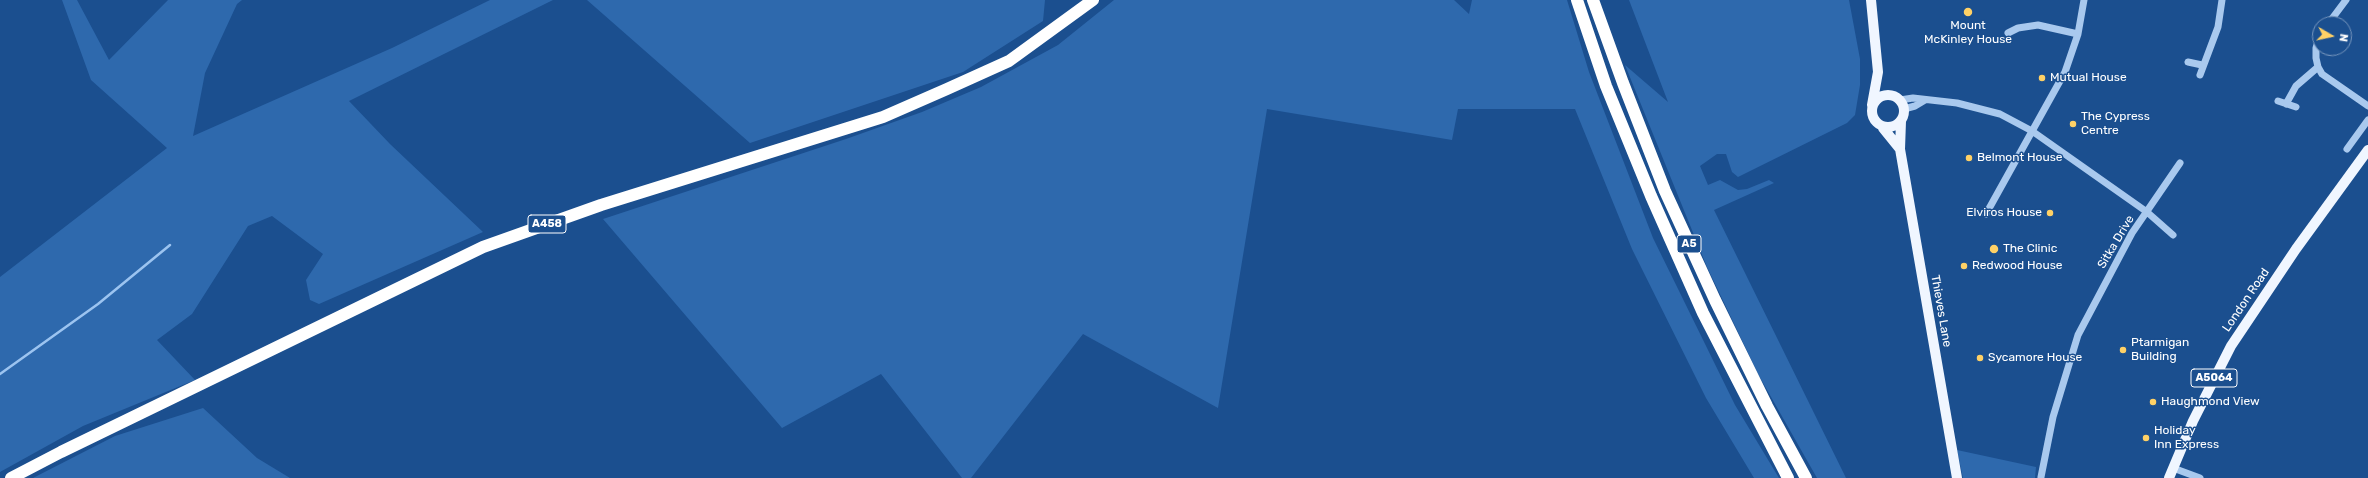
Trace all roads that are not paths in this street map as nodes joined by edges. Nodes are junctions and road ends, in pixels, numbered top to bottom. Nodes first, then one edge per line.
1 (1093, 0) edge
2 (1577, 0) edge
3 (1593, 0) edge
4 (1871, 0) edge
5 (2084, 0) edge
6 (2222, 0) edge
7 (2346, 0) edge
8 (2334, 16) edge
9 (2008, 33) dead end
10 (2078, 34) junction
11 (2317, 56) edge
12 (2188, 62) dead end
13 (2202, 65) junction
14 (2318, 67) junction
15 (1878, 72) junction
16 (2200, 75) dead end
17 (1888, 95) junction
18 (2278, 101) dead end
19 (1902, 104) junction
20 (2286, 104) junction
21 (1872, 105) junction
22 (2368, 106) edge
23 (2296, 107) dead end
24 (2368, 120) edge
25 (1901, 121) junction
26 (1883, 128) junction
27 (2032, 131) junction
28 (1900, 149) junction
29 (2347, 149) dead end
30 (2368, 150) edge
31 (2180, 163) dead end
32 (2148, 212) junction
33 (1986, 214) dead end
34 (2172, 235) dead end
35 (2173, 468) junction
36 (2041, 477) dead end
37 (11, 478) edge
38 (1788, 478) edge
39 (1806, 478) edge
40 (1957, 478) edge
41 (2169, 478) edge
42 (2200, 478) edge

1 - 37 highway, A458
2 - 38 highway, A5
3 - 39 highway, A5
4 - 15 main road
5 - 10 street
6 - 13 street
7 - 8 street
9 - 10 street
10 - 27 street
11 - 14 street
12 - 13 street
13 - 16 street
14 - 20 street
14 - 22 street
15 - 17 main road
15 - 21 main road
17 - 19 main road
17 - 21 main road
18 - 20 street
19 - 25 main road
19 - 27 street, Sitka Drive
20 - 23 street
21 - 26 main road
24 - 29 street
25 - 26 main road
25 - 28 main road, Thieves Lane
26 - 28 main road
27 - 32 street, Sitka Drive
27 - 33 street
28 - 40 main road, Thieves Lane
30 - 35 main road, London Road / A5064
31 - 32 street
32 - 34 street
32 - 36 street, Sitka Drive
35 - 41 main road, London Road / A5064
35 - 42 street

